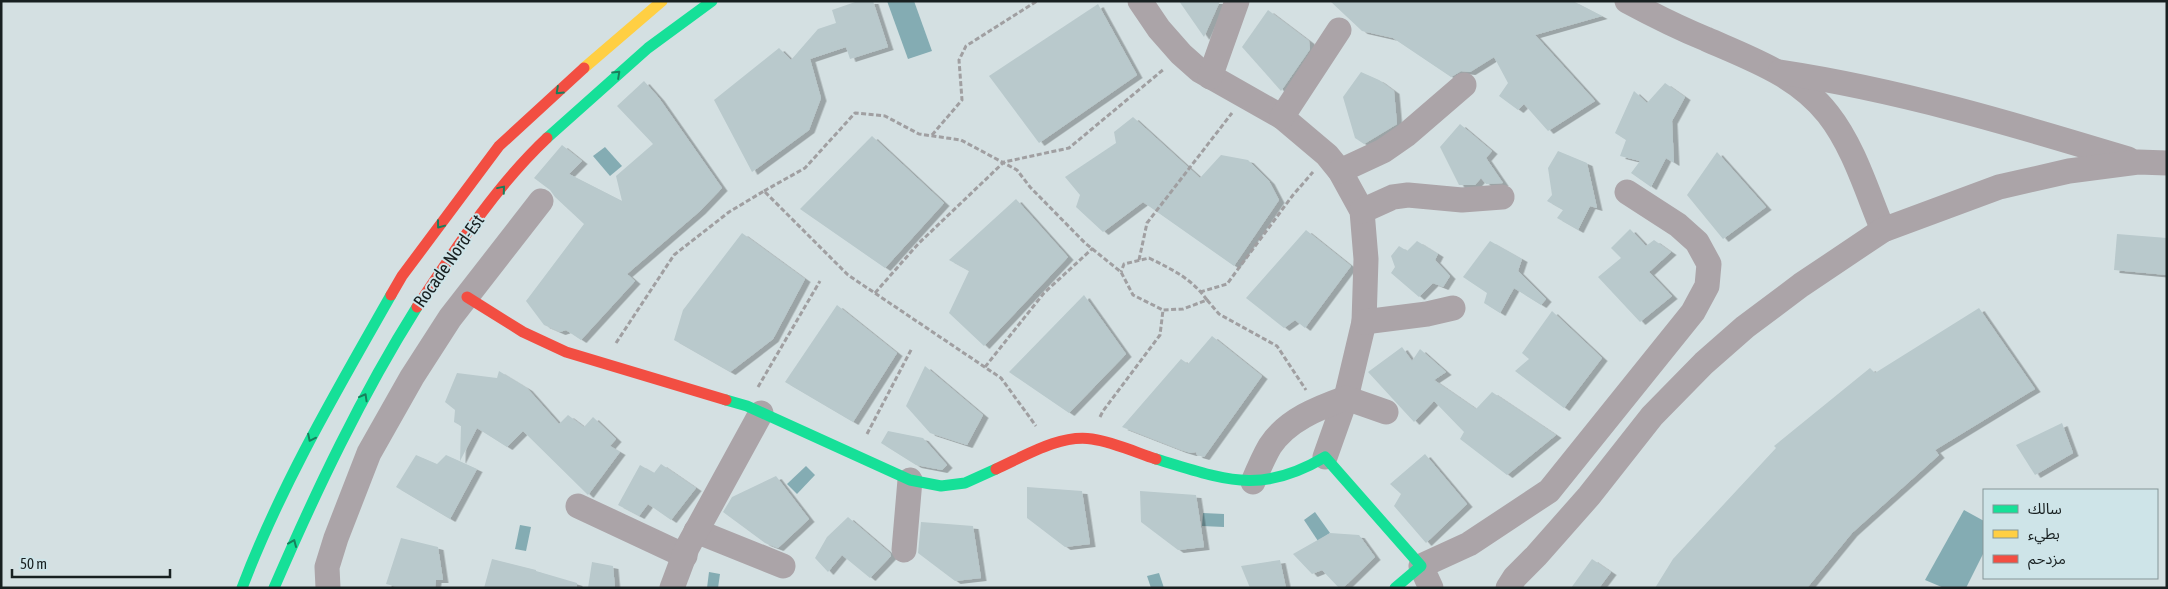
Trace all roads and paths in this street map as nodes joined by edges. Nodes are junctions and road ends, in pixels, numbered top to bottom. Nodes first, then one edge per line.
1 (662, 1) edge
2 (712, 1) edge
3 (1037, 1) edge
4 (1140, 1) edge
5 (1237, 1) edge
6 (1627, 1) edge
7 (1339, 30) dead end
8 (1181, 54) junction
9 (1780, 72) junction
10 (1210, 77) junction
11 (1464, 85) dead end
12 (1244, 96) junction
13 (1282, 118) junction
14 (932, 136) junction
15 (1004, 162) junction
16 (2138, 162) junction
17 (1334, 163) junction
18 (2167, 163) edge
19 (764, 191) junction
20 (1627, 192) dead end
21 (1502, 197) dead end
22 (541, 200) dead end
23 (1362, 211) junction
24 (1883, 230) junction
25 (1093, 248) junction
26 (1139, 260) junction
27 (1121, 272) junction
28 (820, 281) dead end
29 (1200, 292) junction
30 (874, 293) junction
31 (467, 298) junction
32 (1207, 300) junction
33 (1453, 308) dead end
34 (1163, 310) junction
35 (1364, 322) junction
36 (912, 348) dead end
37 (603, 364) junction
38 (985, 367) junction
39 (1346, 398) junction
40 (1318, 409) junction
41 (754, 410) junction
42 (1386, 412) dead end
43 (1092, 439) junction
44 (1050, 444) junction
45 (855, 457) junction
46 (1325, 457) junction
47 (910, 480) junction
48 (1253, 482) junction
49 (578, 506) dead end
50 (696, 531) junction
51 (904, 550) dead end
52 (685, 556) junction
53 (783, 566) dead end
54 (1426, 577) edge
55 (1506, 584) edge
56 (242, 588) edge
57 (274, 588) edge
58 (328, 588) edge
59 (672, 588) edge
60 (1395, 588) edge

1 -> 56 street, Rocade Nord-Est
57 -> 2 street, Rocade Nord-Est
3 - 14 path
4 - 8 street
5 - 10 street
6 - 9 street
7 - 13 street
8 - 10 street
8 - 15 path
9 - 16 street
9 - 24 street
10 - 12 street
11 - 17 street
12 - 13 street
12 - 26 path
13 - 17 street
14 - 15 path
14 - 19 path
15 - 25 path
15 - 30 path
16 - 18 street
16 - 24 street
17 - 23 street
17 - 29 path
19 - 30 path
19 - 37 path
20 - 54 street
21 - 23 street
22 - 31 street
23 - 35 street
24 - 55 street
25 - 27 path
25 - 38 path
26 - 27 path
26 - 29 path
27 - 34 path
28 - 41 path
29 - 32 path
30 - 38 path
31 - 37 street
31 - 58 street
32 - 34 path
32 - 40 path
33 - 35 street
34 - 43 path
35 - 39 street
36 - 45 path
37 - 41 street
38 - 44 path
39 - 40 street
39 - 42 street
39 - 46 street
40 - 48 street
41 - 45 street
41 - 50 street
43 - 44 street
43 - 48 street
44 - 47 street
45 - 47 street
46 - 48 street
46 - 54 street
47 - 51 street
49 - 52 street
50 - 52 street
50 - 53 street
52 - 59 street
54 - 60 street

